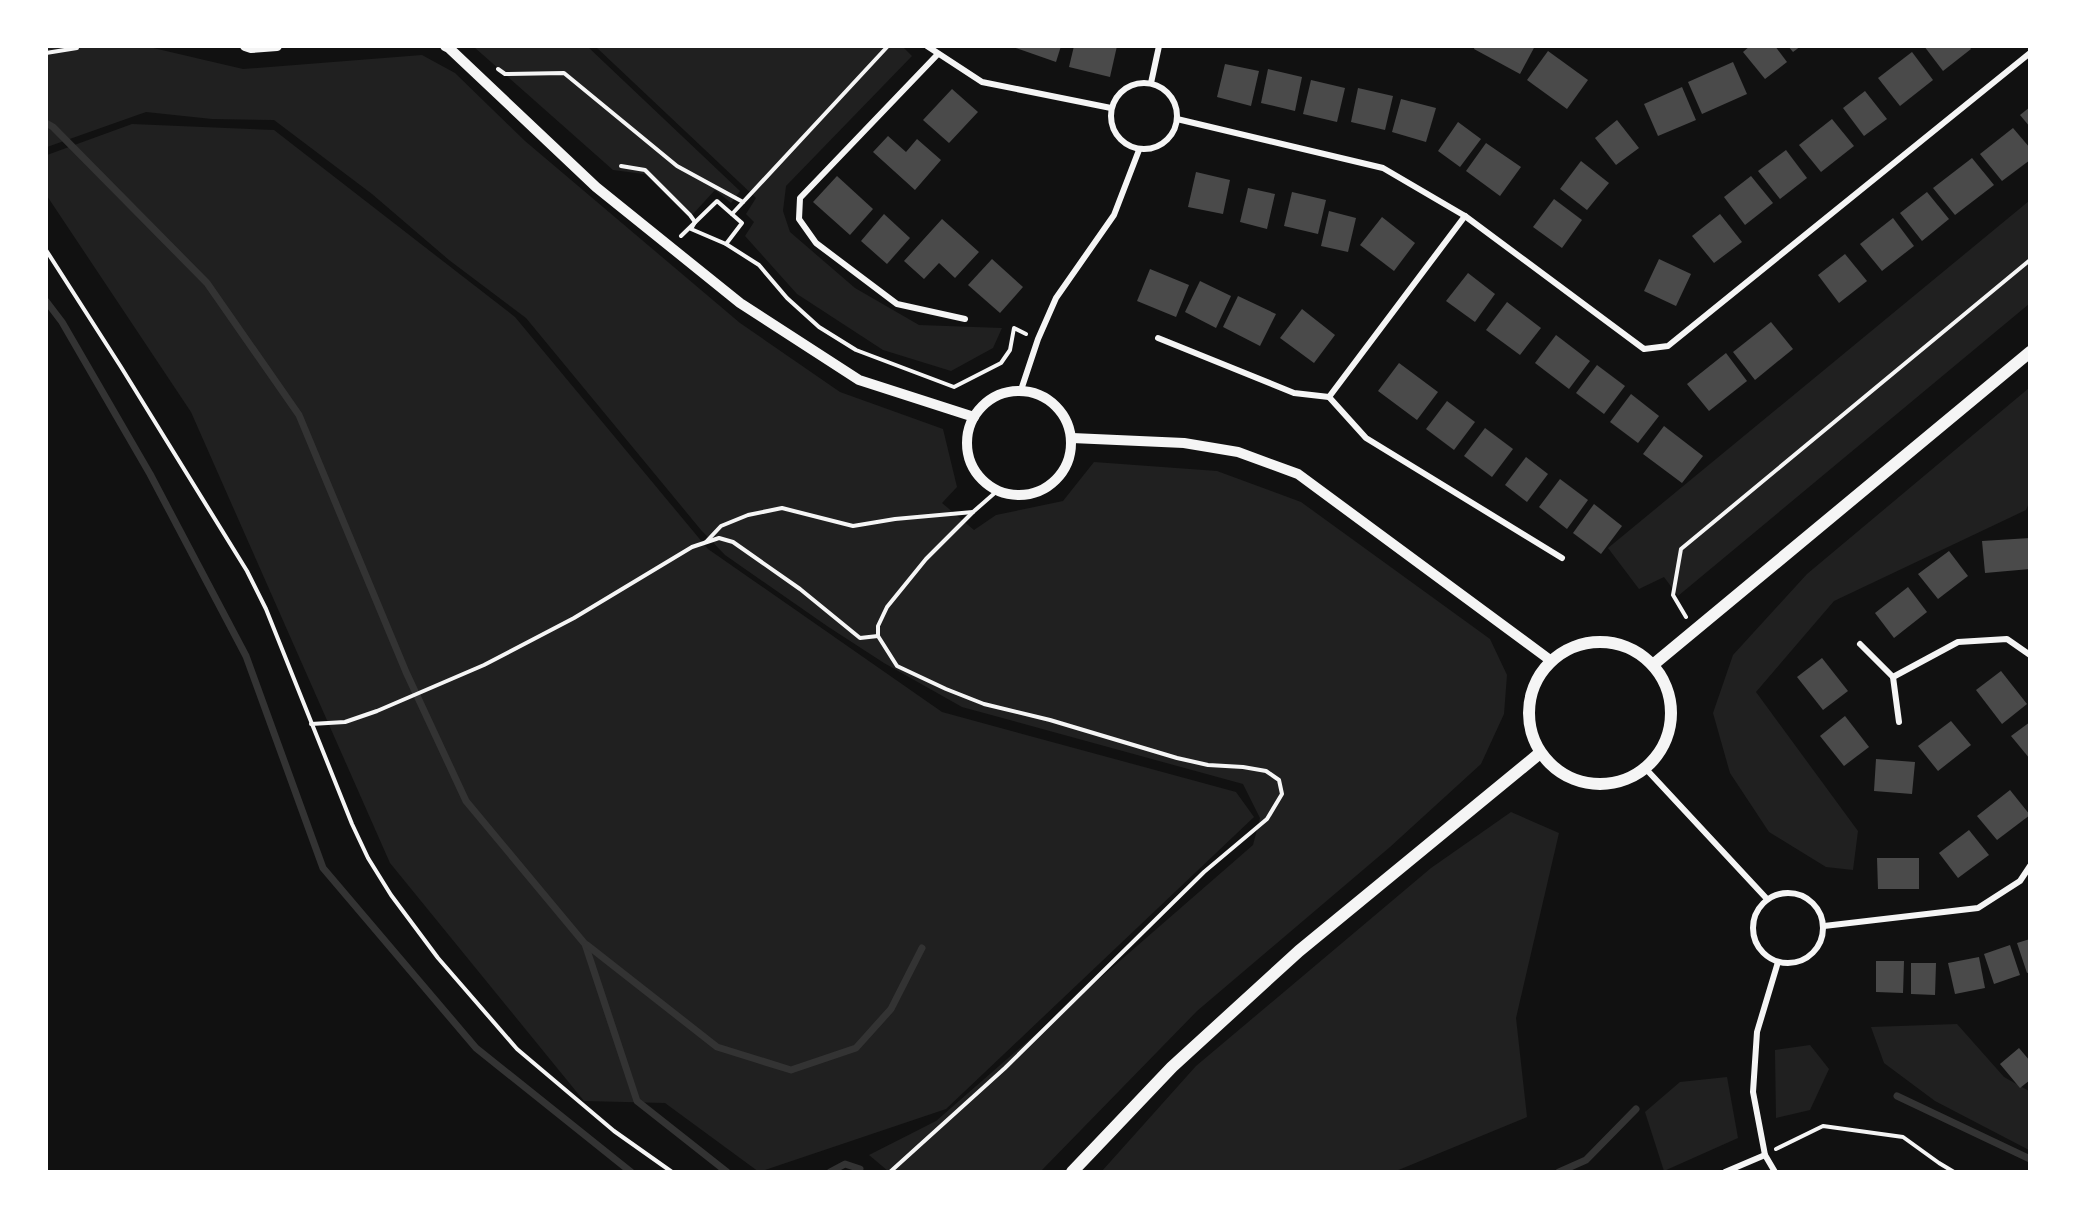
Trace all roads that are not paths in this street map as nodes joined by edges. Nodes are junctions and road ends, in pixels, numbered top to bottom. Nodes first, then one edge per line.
1 (245, 46) edge
2 (277, 46) edge
3 (445, 46) edge
4 (927, 46) edge
5 (1158, 46) edge
6 (937, 54) junction
7 (2030, 54) edge
8 (1151, 83) junction
9 (1111, 108) junction
10 (1178, 119) junction
11 (1139, 150) junction
12 (1465, 216) junction
13 (965, 319) dead end
14 (1158, 338) dead end
15 (2030, 352) edge
16 (1021, 390) junction
17 (1329, 397) junction
18 (974, 417) junction
19 (1072, 438) junction
20 (1562, 558) dead end
21 (1860, 644) dead end
22 (2030, 655) edge
23 (1550, 660) junction
24 (1654, 664) junction
25 (1893, 677) junction
26 (1899, 722) dead end
27 (1540, 753) junction
28 (1646, 769) junction
29 (2030, 866) edge
30 (1767, 899) junction
31 (1824, 926) junction
32 (1778, 962) junction
33 (1765, 1155) junction
34 (1072, 1172) edge
35 (1725, 1172) edge
36 (1775, 1172) edge

1 - 2 street
3 - 18 street
4 - 6 street
5 - 8 street
6 - 9 street
6 - 13 street
7 - 12 street
8 - 9 street
8 - 10 street
9 - 11 street
10 - 11 street
10 - 12 street
11 - 16 street
12 - 17 street
14 - 17 street
15 - 24 main road
16 - 18 street
16 - 19 street
17 - 20 street
18 - 19 street
19 - 23 street
21 - 25 street
22 - 25 street
23 - 24 main road
23 - 27 main road
24 - 28 main road
25 - 26 street
27 - 28 main road
27 - 34 main road
28 - 30 street
29 - 31 street
30 - 31 street
30 - 32 street
31 - 32 street
32 - 33 street
33 - 35 street
33 - 36 street

